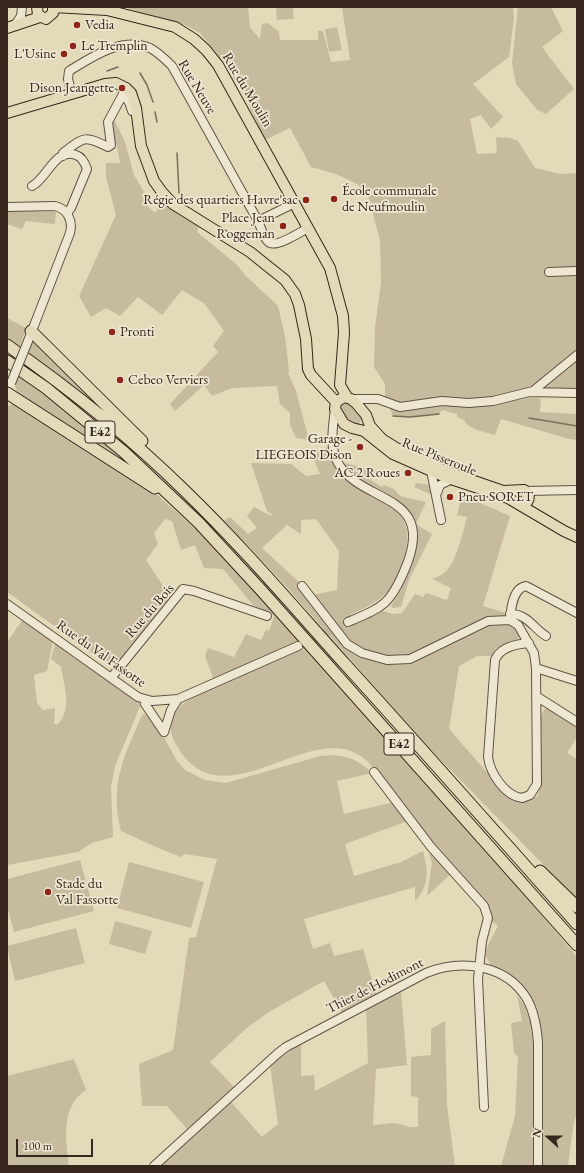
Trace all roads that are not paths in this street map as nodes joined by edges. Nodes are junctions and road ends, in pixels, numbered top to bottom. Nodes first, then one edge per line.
1 (22, 7) edge
2 (53, 7) edge
3 (73, 8) edge
4 (38, 11) edge
5 (14, 26) edge
6 (72, 94) junction
7 (7, 114) edge
8 (137, 115) junction
9 (63, 156) junction
10 (32, 186) dead end
11 (295, 203) junction
12 (7, 207) edge
13 (67, 213) junction
14 (258, 221) junction
15 (308, 228) junction
16 (577, 271) edge
17 (549, 272) dead end
18 (30, 336) junction
19 (7, 345) edge
20 (577, 355) edge
21 (7, 361) edge
22 (8, 389) edge
23 (527, 392) junction
24 (577, 393) edge
25 (349, 398) junction
26 (370, 400) junction
27 (335, 406) junction
28 (366, 418) junction
29 (348, 426) junction
30 (359, 429) junction
31 (333, 438) junction
32 (431, 471) junction
33 (452, 479) junction
34 (184, 489) junction
35 (577, 490) edge
36 (437, 493) junction
37 (522, 497) junction
38 (186, 511) junction
39 (441, 520) dead end
40 (574, 535) edge
41 (302, 586) dead end
42 (7, 604) edge
43 (577, 614) edge
44 (267, 616) dead end
45 (510, 617) junction
46 (348, 622) tunnel mouth
47 (546, 636) dead end
48 (529, 643) junction
49 (298, 646) tunnel mouth
50 (536, 668) junction
51 (110, 678) junction
52 (577, 681) edge
53 (536, 696) junction
54 (178, 698) junction
55 (145, 704) dead end
56 (577, 722) edge
57 (374, 772) dead end
58 (472, 805) junction
59 (577, 908) edge
60 (577, 924) edge
61 (574, 943) edge
62 (479, 967) junction
63 (484, 1107) dead end
64 (154, 1166) edge
65 (538, 1166) edge

1 - 5 street
2 - 3 main road, Rue du Moulin
2 - 4 main road
3 - 11 main road, Rue du Moulin
4 - 5 main road
6 - 7 main road
6 - 8 main road
6 - 14 street, Rue Neuve
8 - 9 street
8 - 27 main road
9 - 10 street
9 - 13 street
11 - 14 street
11 - 15 main road
12 - 13 street
13 - 18 street
14 - 15 street
15 - 25 main road
16 - 17 street
18 - 22 street, bridge
18 - 34 highway
19 - 34 highway, E42
20 - 23 street
21 - 38 highway, E42
22 - 38 highway
23 - 24 street
23 - 26 street
25 - 26 street
25 - 27 main road
25 - 28 main road, Rue Pisseroule
26 - 28 street
27 - 29 main road
27 - 31 street
28 - 30 main road
28 - 37 main road, Rue Pisseroule
29 - 30 main road, Rue Pisseroule
29 - 31 street
30 - 32 main road, Rue Pisseroule
31 - 46 street
32 - 33 main road, Rue Pisseroule
32 - 36 street
33 - 36 street
33 - 37 main road, Rue Pisseroule
34 - 58 highway, E42
35 - 37 street, Rue Pisseroule
36 - 39 street
37 - 40 main road
38 - 61 highway, E42
41 - 45 street
42 - 51 street, Rue du Val Fassotte
43 - 45 street
44 - 51 street, Rue du Bois
45 - 47 street
45 - 48 street
48 - 50 street
48 - 53 street
49 - 54 street, Rue du Val Fassotte
50 - 52 street
50 - 53 street
51 - 54 street, Rue du Val Fassotte
53 - 56 street
54 - 55 street
57 - 62 street
58 - 59 highway
58 - 60 highway, E42
62 - 63 street
62 - 64 street, Thier de Hodimont
62 - 65 street, Thier de Hodimont

